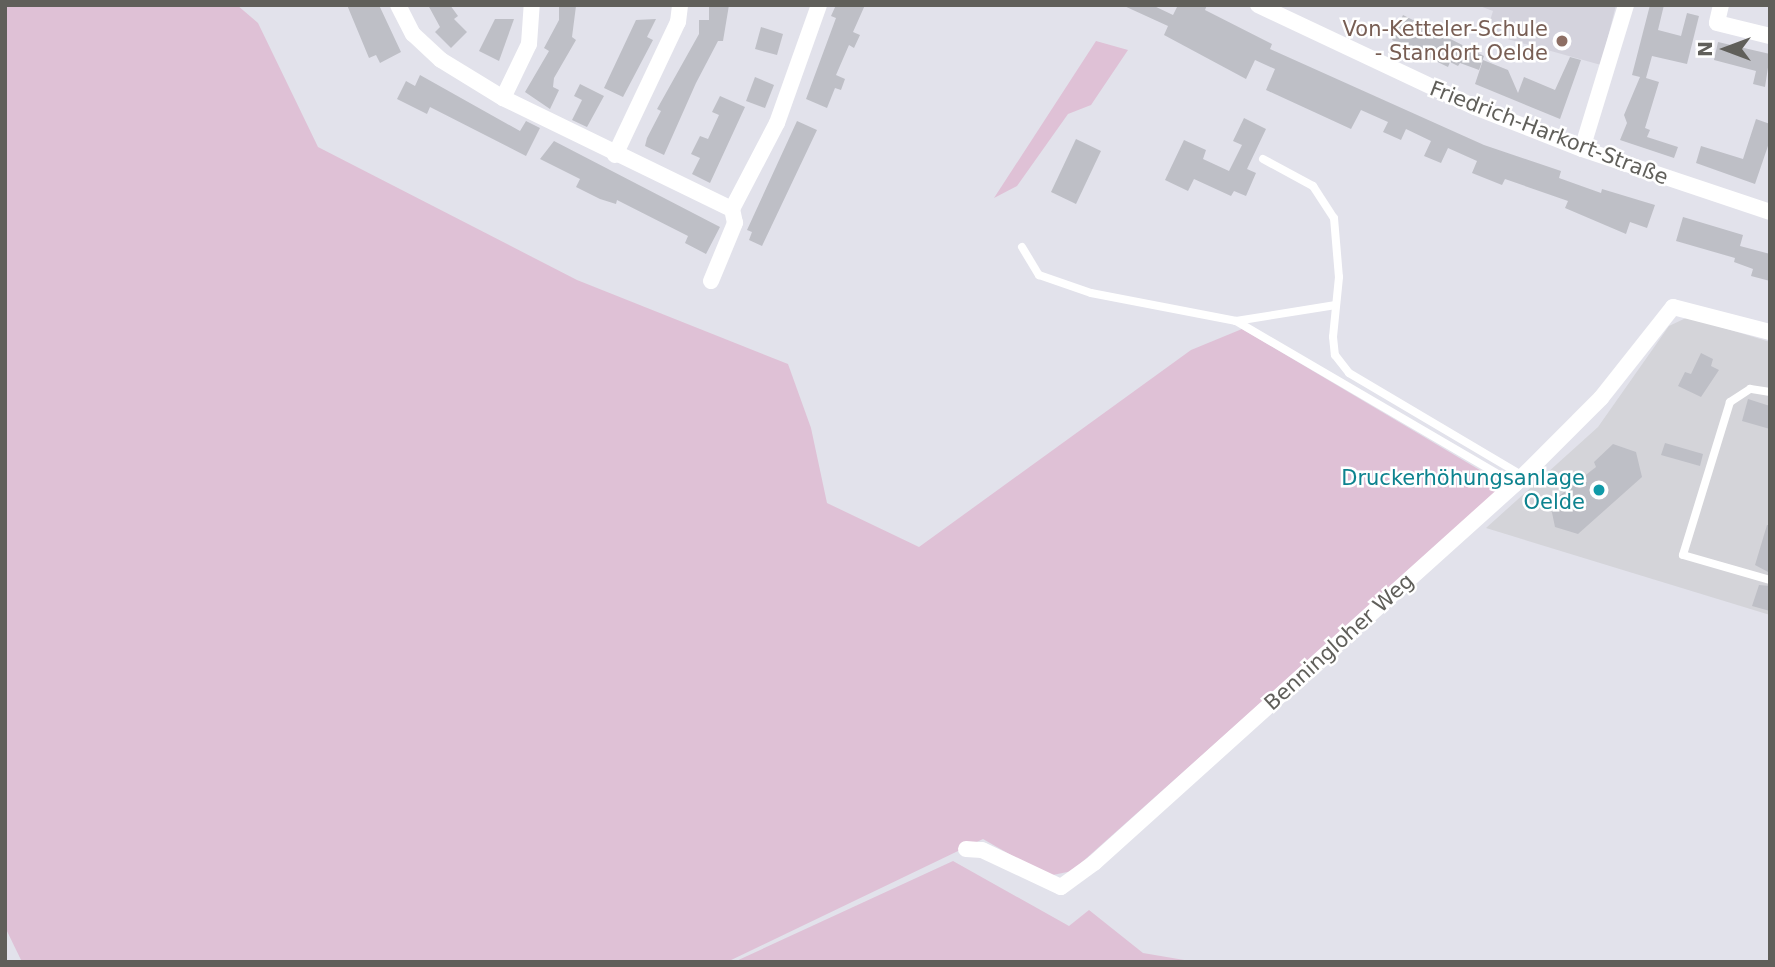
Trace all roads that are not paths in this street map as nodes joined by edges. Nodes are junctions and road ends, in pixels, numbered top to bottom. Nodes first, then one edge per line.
1 (398, 5) edge
2 (532, 5) edge
3 (680, 5) edge
4 (820, 5) edge
5 (1258, 5) edge
6 (1626, 5) edge
7 (1721, 5) edge
8 (1770, 36) edge
9 (503, 99) junction
10 (1582, 149) junction
11 (615, 155) junction
12 (1263, 159) dead end
13 (732, 209) junction
14 (1770, 212) edge
15 (1023, 247) dead end
16 (711, 281) dead end
17 (1336, 305) junction
18 (1236, 321) junction
19 (1770, 332) edge
20 (1770, 392) edge
21 (1519, 480) junction
22 (1770, 580) edge
23 (966, 849) dead end

1 - 9 street
2 - 9 street
3 - 11 street
4 - 13 street
5 - 10 street, Friedrich-Harkort-Straße
6 - 10 street
7 - 8 street
9 - 11 street
10 - 14 street, Friedrich-Harkort-Straße
11 - 13 street
12 - 17 lane
13 - 16 street
15 - 18 lane
17 - 18 lane
17 - 21 lane
18 - 21 lane
19 - 21 street, Benningloher Weg
20 - 22 lane
21 - 23 street, Benningloher Weg

